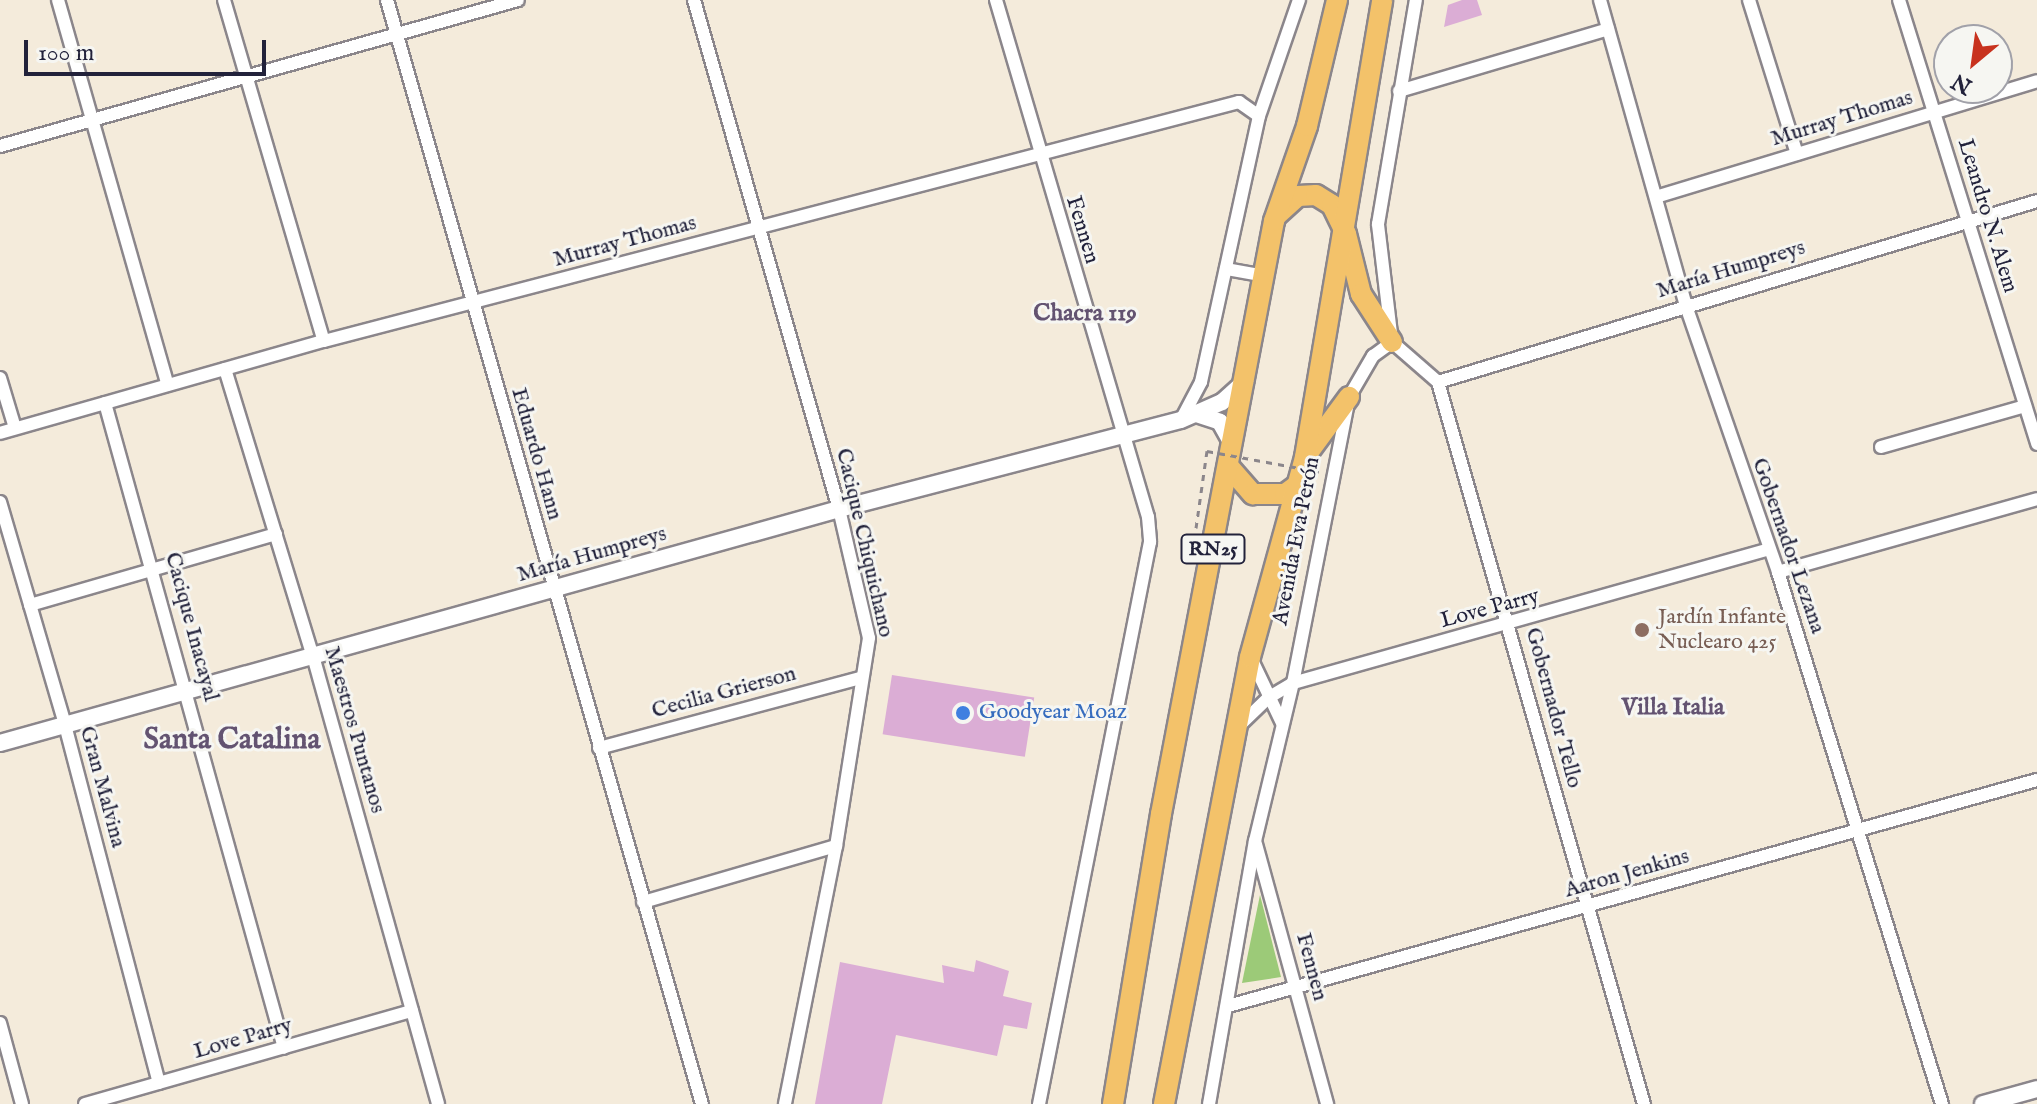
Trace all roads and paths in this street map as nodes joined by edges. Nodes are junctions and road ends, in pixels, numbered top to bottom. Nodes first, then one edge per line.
1 (58, 0) edge
2 (224, 0) edge
3 (387, 0) edge
4 (518, 0) edge
5 (694, 0) edge
6 (996, 0) edge
7 (1297, 0) edge
8 (1337, 0) edge
9 (1382, 0) edge
10 (1416, 0) edge
11 (1600, 0) edge
12 (1749, 0) edge
13 (1899, 0) edge
14 (1608, 29) junction
15 (396, 34) junction
16 (246, 76) junction
17 (2037, 81) edge
18 (1399, 91) junction
19 (1933, 112) junction
20 (1259, 116) junction
21 (92, 120) junction
22 (0, 146) edge
23 (1797, 154) junction
24 (1038, 155) junction
25 (1659, 196) junction
26 (2037, 201) edge
27 (1274, 221) junction
28 (1967, 222) junction
29 (759, 227) junction
30 (1346, 234) junction
31 (1226, 269) junction
32 (1264, 276) junction
33 (472, 305) junction
34 (1686, 306) junction
35 (324, 341) junction
36 (1392, 342) junction
37 (225, 369) junction
38 (0, 378) edge
39 (1245, 381) junction
40 (1438, 382) junction
41 (168, 385) junction
42 (1349, 397) junction
43 (105, 403) junction
44 (2025, 406) junction
45 (1188, 417) junction
46 (15, 428) junction
47 (0, 433) edge
48 (1124, 435) junction
49 (2037, 444) edge
50 (1232, 446) junction
51 (1881, 447) dead end
52 (1207, 451) dead end
53 (1305, 457) junction
54 (1230, 468) junction
55 (1321, 472) dead end
56 (1299, 484) junction
57 (2037, 499) edge
58 (0, 502) edge
59 (839, 509) junction
60 (276, 534) junction
61 (1767, 550) junction
62 (155, 570) junction
63 (1778, 572) junction
64 (554, 588) junction
65 (30, 605) junction
66 (1510, 625) junction
67 (313, 656) junction
68 (1250, 657) junction
69 (860, 678) junction
70 (1293, 683) junction
71 (188, 690) junction
72 (1268, 698) junction
73 (1282, 723) junction
74 (65, 725) junction
75 (1237, 728) junction
76 (0, 743) edge
77 (599, 748) junction
78 (2037, 780) edge
79 (1858, 830) junction
80 (1255, 841) junction
81 (836, 846) junction
82 (643, 902) junction
83 (1586, 906) junction
84 (1295, 987) junction
85 (1228, 1006) junction
86 (412, 1011) junction
87 (0, 1023) edge
88 (284, 1048) junction
89 (159, 1083) junction
90 (2037, 1089) edge
91 (1994, 1103) edge
92 (22, 1104) edge
93 (85, 1104) edge
94 (438, 1104) edge
95 (702, 1104) edge
96 (785, 1104) edge
97 (1039, 1104) edge
98 (1113, 1104) edge
99 (1164, 1104) edge
100 (1209, 1104) edge
101 (1327, 1104) edge
102 (1644, 1104) edge
103 (1942, 1104) edge

1 - 21 street
2 - 16 street
3 - 15 street, Eduardo Hann
4 - 15 street
5 - 29 street, Cacique Chiquichano
6 - 24 street, Fennen
7 - 20 street
8 - 27 main road, RN25
9 - 30 main road, Avenida Eva Perón / RN25
10 - 18 street
11 - 14 street, Gobernador Lezana
12 - 23 street
13 - 19 street, Leandro N. Alem
14 - 18 street
14 - 25 street, Gobernador Lezana
15 - 16 street
15 - 33 street, Eduardo Hann
16 - 21 street
16 - 35 street
17 - 19 street, Murray Thomas
18 - 36 street
19 - 23 street, Murray Thomas
19 - 28 street, Leandro N. Alem
20 - 24 street, Murray Thomas
20 - 31 street
21 - 22 street
21 - 41 street
23 - 25 street, Murray Thomas
24 - 29 street, Murray Thomas
24 - 48 street, Fennen
25 - 34 street, Gobernador Lezana
26 - 28 street, María Humpreys
27 - 30 main road
27 - 32 main road, RN25
28 - 34 street, María Humpreys
28 - 44 street, Leandro N. Alem
29 - 33 street, Murray Thomas
29 - 59 street, Cacique Chiquichano
30 - 36 main road
30 - 53 main road, Avenida Eva Perón / RN25
31 - 32 street
31 - 45 street
32 - 39 main road, RN25
33 - 35 street, Murray Thomas
33 - 64 street, Eduardo Hann
34 - 40 street, María Humpreys
34 - 61 street, Gobernador Lezana
35 - 37 street, Murray Thomas
36 - 40 street
36 - 42 street, Avenida Eva Perón
37 - 41 street, Murray Thomas
37 - 60 street, Maestros Puntanos
38 - 46 street
39 - 45 street, María Humpreys
39 - 50 main road, RN25
40 - 66 street, Gobernador Tello
41 - 43 street, Murray Thomas
42 - 53 main road
42 - 70 street, Avenida Eva Perón
43 - 46 street, Murray Thomas
43 - 62 street, Cacique Inacayal
44 - 49 street, Leandro N. Alem
44 - 51 street
45 - 48 street, María Humpreys
45 - 50 street
46 - 47 street, Murray Thomas
48 - 59 street, María Humpreys
48 - 97 street, Fennen
50 - 54 main road, RN25
52 - 55 path, bridge
53 - 56 main road, Avenida Eva Perón / RN25
54 - 56 main road
54 - 98 main road, RN25
56 - 68 main road, Avenida Eva Perón / RN25
57 - 63 street
58 - 65 street, Gran Malvina
59 - 64 street, María Humpreys
59 - 69 street, Cacique Chiquichano
60 - 62 street
60 - 67 street, Maestros Puntanos
61 - 63 street, Gobernador Lezana
61 - 66 street, Love Parry
62 - 65 street
62 - 71 street, Cacique Inacayal
63 - 79 street, Gobernador Lezana
64 - 67 street, María Humpreys
64 - 77 street, Eduardo Hann
65 - 74 street, Gran Malvina
66 - 70 street, Love Parry
66 - 83 street, Gobernador Tello
67 - 71 street, María Humpreys
67 - 86 street, Maestros Puntanos
68 - 72 street
68 - 75 main road, Avenida Eva Perón / RN25
69 - 77 street, Cecilia Grierson
69 - 81 street, Cacique Chiquichano
70 - 72 street, Love Parry
70 - 73 street, Avenida Eva Perón
71 - 74 street, María Humpreys
71 - 88 street, Cacique Inacayal
72 - 73 street
72 - 75 street, Love Parry
73 - 80 street, Avenida Eva Perón
74 - 76 street, María Humpreys
74 - 89 street, Gran Malvina
75 - 99 main road, Avenida Eva Perón / RN25
77 - 82 street, Eduardo Hann
78 - 79 street, Aaron Jenkins
79 - 83 street, Aaron Jenkins
79 - 103 street, Gobernador Lezana
80 - 84 street, Fennen
80 - 85 street, Avenida Eva Perón
81 - 82 street
81 - 96 street, Cacique Chiquichano
82 - 95 street, Eduardo Hann
83 - 84 street, Aaron Jenkins
83 - 102 street, Gobernador Tello
84 - 85 street, Aaron Jenkins
84 - 101 street, Fennen
85 - 100 street, Avenida Eva Perón
86 - 88 street, Love Parry
86 - 94 street, Maestros Puntanos
87 - 92 street
88 - 89 street, Love Parry
89 - 93 street, Love Parry
90 - 91 street

